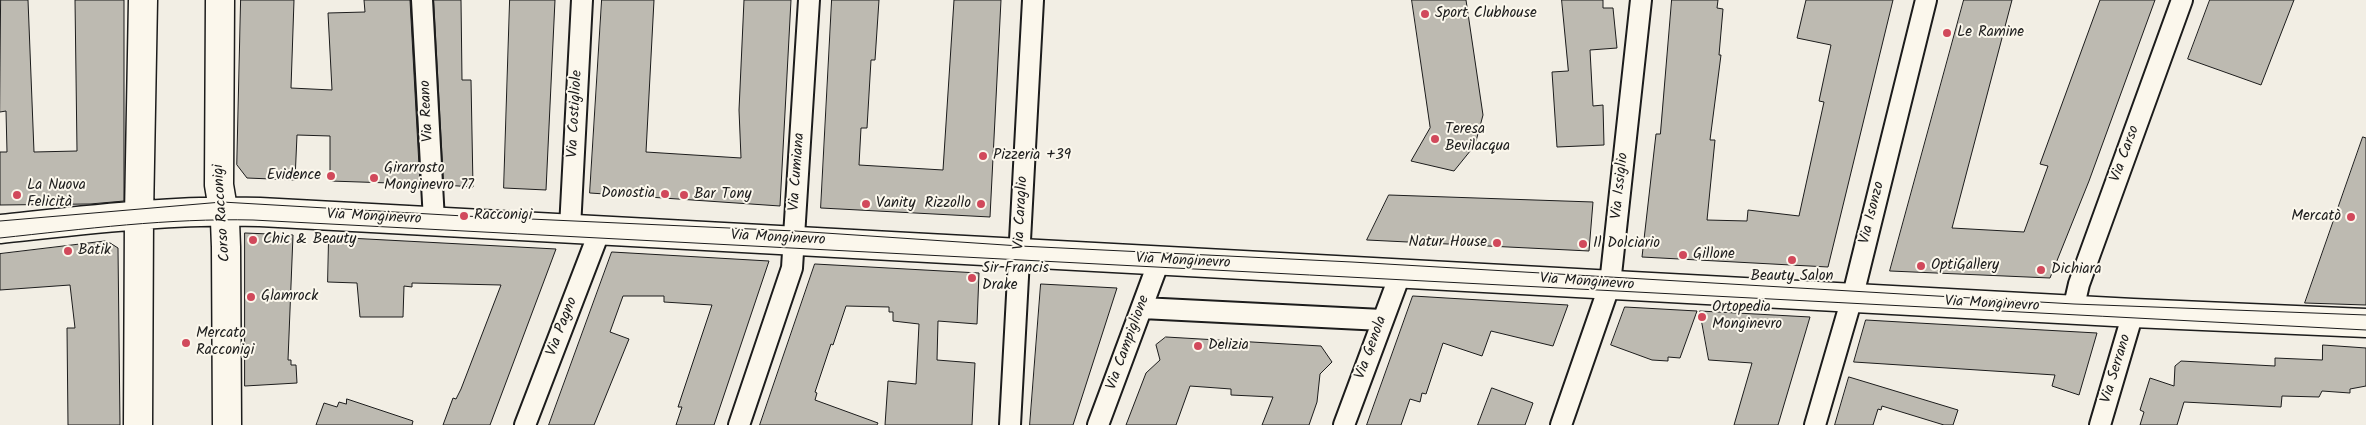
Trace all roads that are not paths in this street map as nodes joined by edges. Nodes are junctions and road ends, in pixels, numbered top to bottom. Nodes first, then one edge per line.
1 (143, 0) edge
2 (220, 0) edge
3 (422, 0) edge
4 (582, 0) edge
5 (809, 0) edge
6 (1033, 0) edge
7 (1641, 0) edge
8 (1926, 0) edge
9 (2182, 0) edge
10 (224, 210) junction
11 (138, 216) junction
12 (434, 221) junction
13 (570, 228) junction
14 (0, 229) edge
15 (600, 230) junction
16 (794, 240) junction
17 (1020, 254) junction
18 (1159, 261) junction
19 (1401, 272) junction
20 (1610, 284) junction
21 (1852, 297) junction
22 (1142, 308) junction
23 (2073, 310) junction
24 (2133, 313) junction
25 (1382, 320) junction
26 (2366, 323) edge
27 (138, 425) edge
28 (228, 425) edge
29 (525, 425) edge
30 (740, 425) edge
31 (1010, 425) edge
32 (1098, 425) edge
33 (1344, 425) edge
34 (1561, 425) edge
35 (1815, 425) edge
36 (2100, 425) edge

1 - 11 street
2 - 10 street, Corso Racconigi
3 - 12 street, Via Reano
4 - 13 street, Via Costigliole
5 - 16 street, Via Cumiana
6 - 17 street, Via Caraglio
7 - 20 street, Via Issiglio
8 - 21 street, Via Isonzo
9 - 23 street, Via Carso
10 - 11 street, Via Monginevro
10 - 12 street, Via Monginevro
10 - 28 street, Corso Racconigi
11 - 14 street, Via Monginevro
11 - 27 street
12 - 13 street, Via Monginevro
13 - 15 street, Via Monginevro
15 - 16 street, Via Monginevro
15 - 29 street, Via Pagno
16 - 17 street, Via Monginevro
16 - 30 street, Via Cumiana
17 - 18 street, Via Monginevro
17 - 31 street, Via Caraglio
18 - 19 street, Via Monginevro
18 - 22 street, Via Campiglione
19 - 20 street, Via Monginevro
19 - 25 street, Via Genola
20 - 21 street, Via Monginevro
20 - 34 street, Via Issiglio
21 - 23 street, Via Monginevro
21 - 35 street, Via Isonzo
22 - 25 street
22 - 32 street, Via Campiglione
23 - 24 street, Via Monginevro
24 - 26 street, Via Monginevro
24 - 36 street, Via Serrano
25 - 33 street, Via Genola

